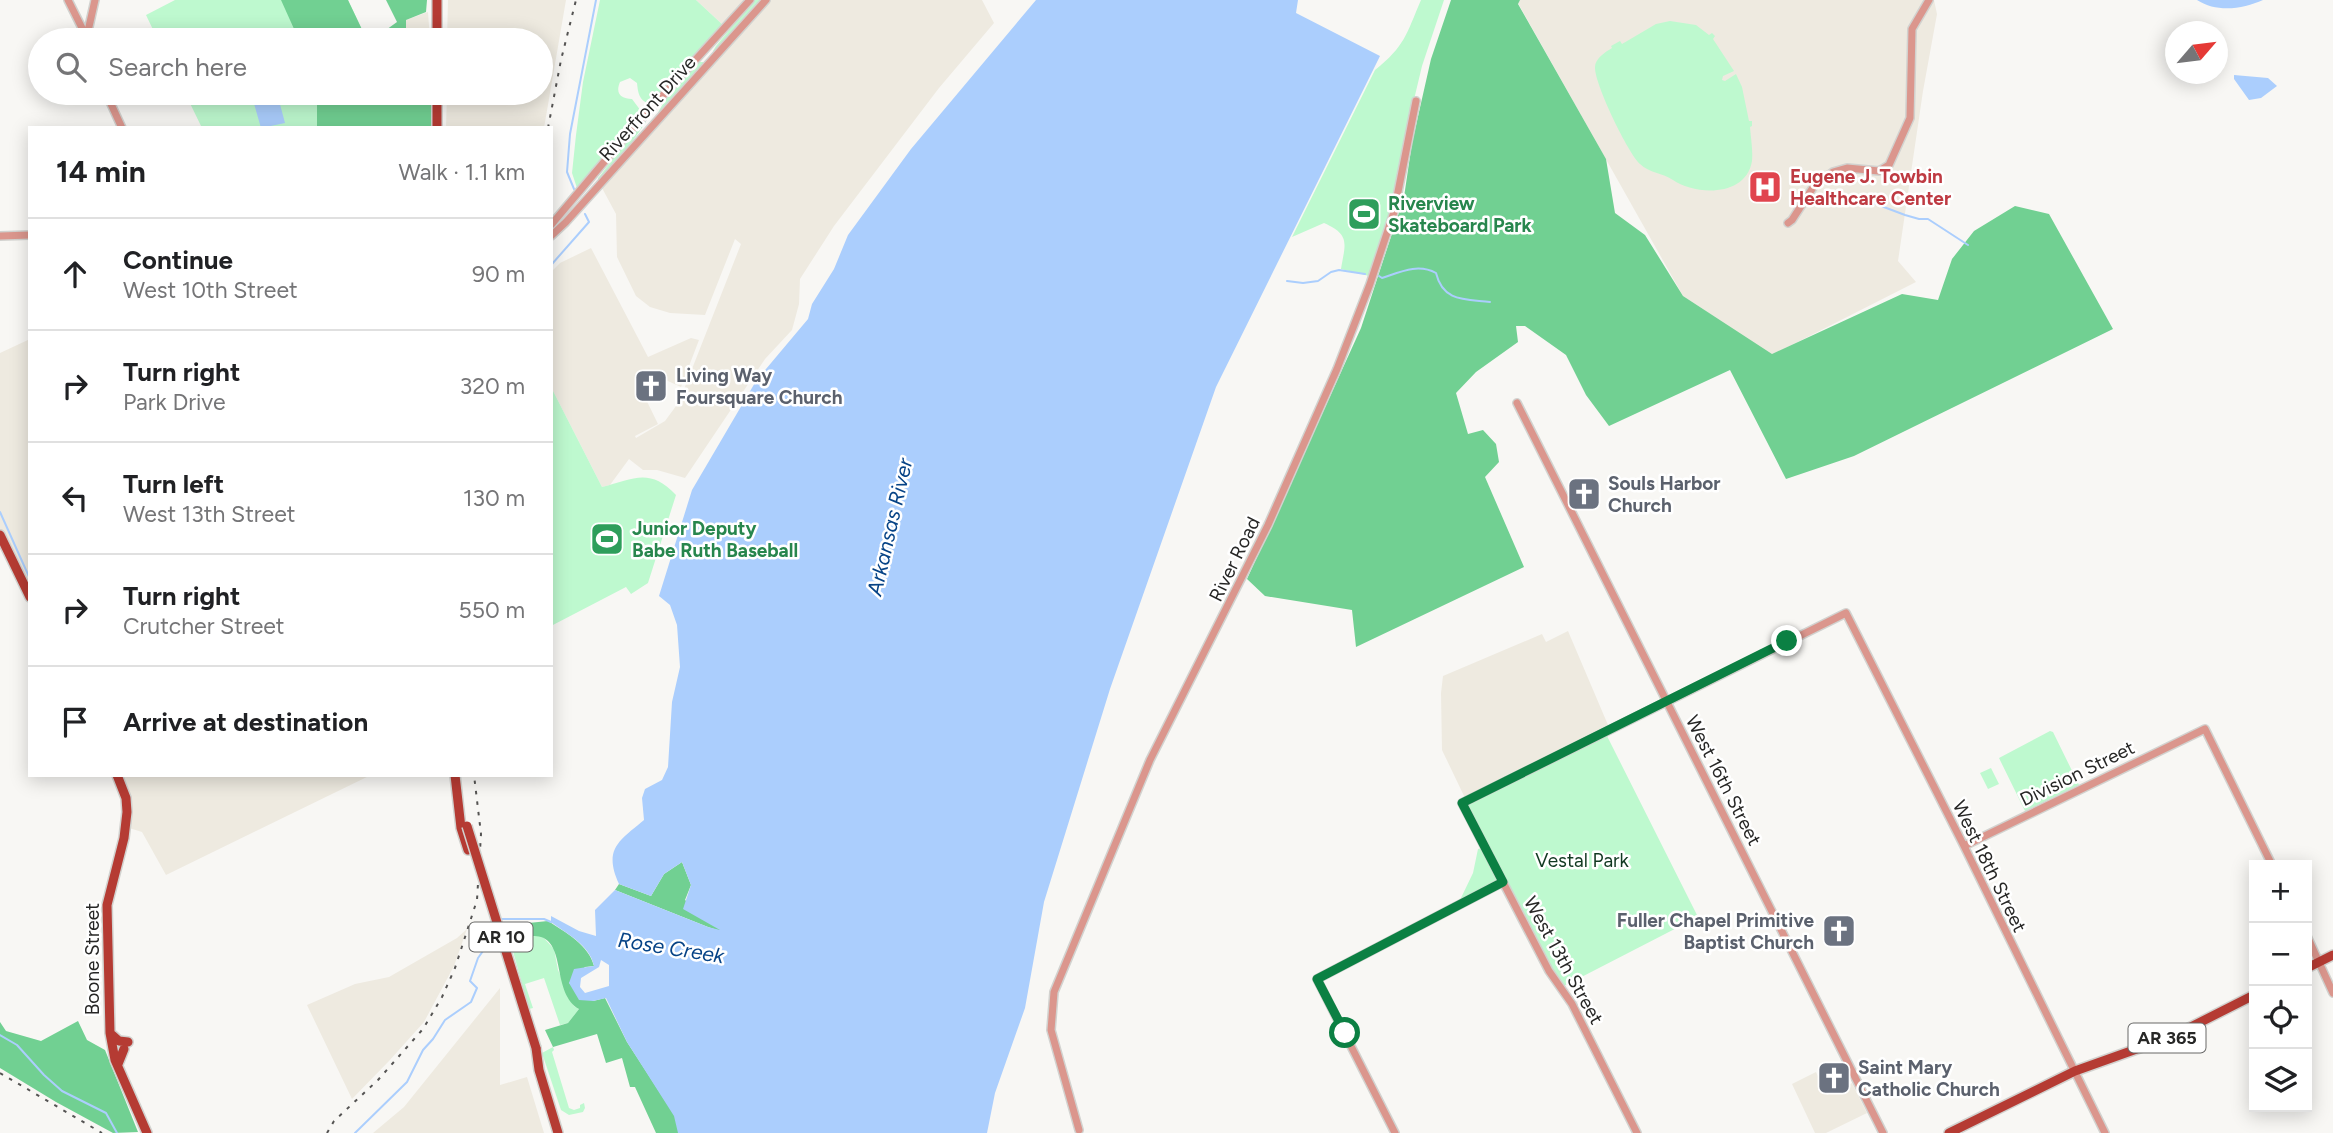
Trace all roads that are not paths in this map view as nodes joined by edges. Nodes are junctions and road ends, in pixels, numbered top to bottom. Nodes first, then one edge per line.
1 (68, 0) edge
2 (95, 0) edge
3 (437, 0) edge
4 (750, 0) edge
5 (766, 0) edge
6 (1929, 0) edge
7 (81, 28) edge
8 (88, 28) edge
9 (437, 28) edge
10 (1416, 101) dead end
11 (111, 105) edge
12 (437, 105) edge
13 (121, 126) edge
14 (437, 126) edge
15 (553, 223) edge
16 (1787, 223) dead end
17 (553, 234) edge
18 (28, 235) edge
19 (0, 236) edge
20 (1517, 403) dead end
21 (0, 535) edge
22 (28, 593) edge
23 (1667, 702) junction
24 (118, 777) edge
25 (455, 777) edge
26 (1964, 846) junction
27 (2270, 860) edge
28 (1503, 882) junction
29 (2312, 948) edge
30 (2333, 955) edge
31 (2318, 962) junction
32 (2312, 965) edge
33 (2333, 993) edge
34 (2249, 998) edge
35 (110, 1033) junction
36 (118, 1066) junction
37 (2075, 1071) junction
38 (1081, 1132) edge
39 (147, 1133) edge
40 (558, 1133) edge
41 (1395, 1133) edge
42 (1637, 1133) edge
43 (1883, 1133) edge
44 (1949, 1133) edge
45 (2105, 1133) edge

1 - 7 street
2 - 8 street
3 - 9 main road
4 - 15 street, Riverfront Drive
5 - 17 street, Riverfront Drive
6 - 16 street
10 - 38 street, River Road
11 - 13 street
12 - 14 main road
18 - 19 street
20 - 23 street, West 16th Street
21 - 22 main road
23 - 26 street, West 18th Street
23 - 28 street, West 13th Street
23 - 43 street, West 16th Street
24 - 35 main road, Boone Street
25 - 40 main road, AR 10, bridge
26 - 27 street, Division Street
26 - 37 street, West 18th Street
28 - 41 street
28 - 42 street, West 13th Street
29 - 31 street
30 - 31 main road
31 - 32 main road
31 - 33 street
34 - 37 main road, AR 365
35 - 36 main road, Boone Street
35 - 36 main road
36 - 39 main road, Boone Street
37 - 44 main road, AR 365
37 - 45 street, West 18th Street

